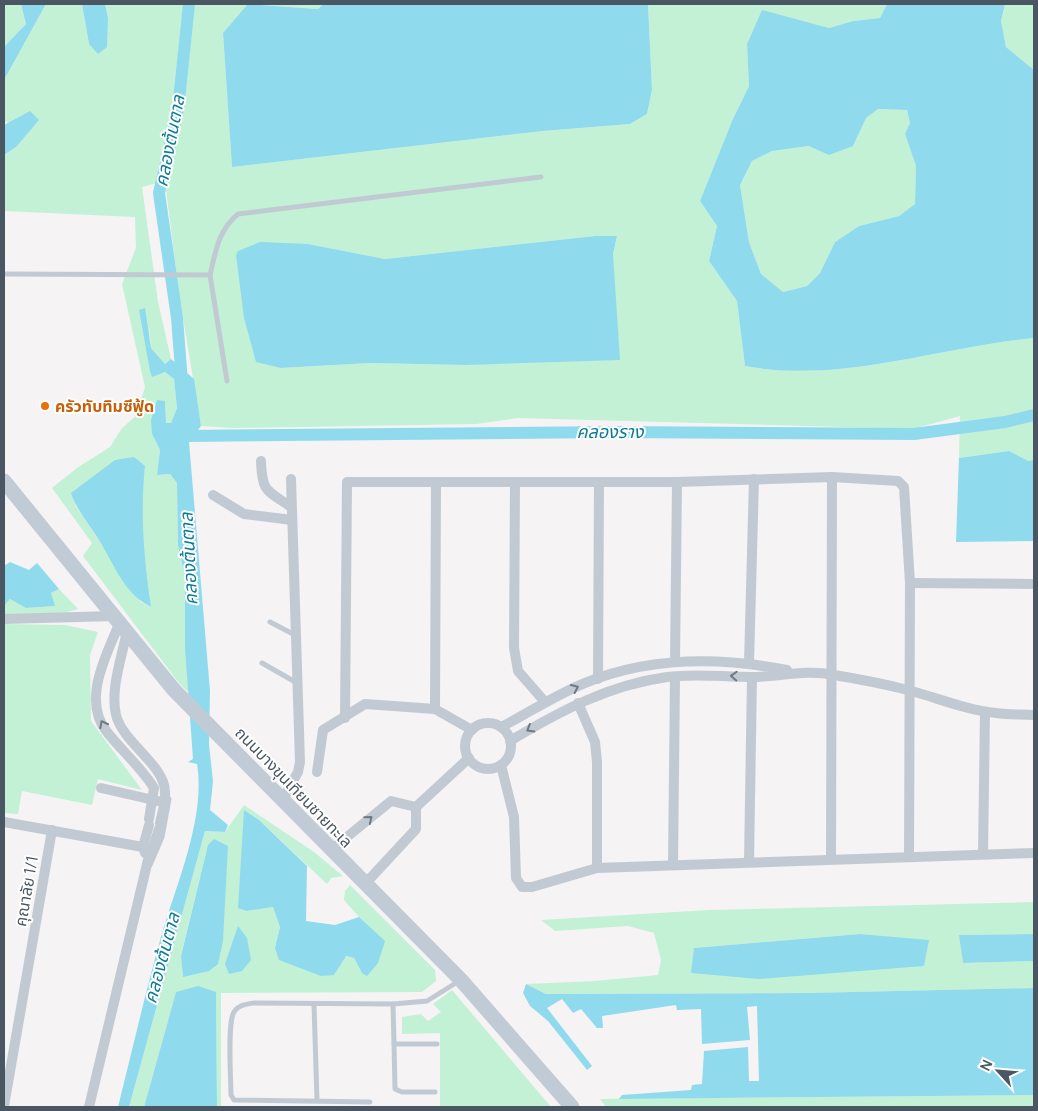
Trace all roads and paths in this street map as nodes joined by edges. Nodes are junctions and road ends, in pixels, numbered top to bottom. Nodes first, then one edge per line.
1 (541, 177) dead end
2 (4, 274) edge
3 (210, 275) junction
4 (227, 381) dead end
5 (261, 461) dead end
6 (832, 477) junction
7 (291, 479) dead end
8 (754, 479) junction
9 (4, 482) edge
10 (436, 482) junction
11 (515, 482) junction
12 (599, 482) junction
13 (676, 482) junction
14 (213, 496) dead end
15 (291, 507) junction
16 (292, 520) junction
17 (910, 583) junction
18 (1034, 584) edge
19 (4, 619) edge
20 (270, 622) dead end
21 (121, 623) junction
22 (295, 635) junction
23 (675, 662) junction
24 (262, 663) dead end
25 (749, 663) junction
26 (800, 673) junction
27 (831, 674) junction
28 (675, 677) junction
29 (752, 677) junction
30 (598, 679) junction
31 (297, 683) junction
32 (908, 690) junction
33 (545, 702) junction
34 (578, 703) junction
35 (435, 709) junction
36 (985, 712) junction
37 (1034, 715) edge
38 (345, 718) junction
39 (501, 727) junction
40 (472, 730) junction
41 (510, 741) junction
42 (469, 758) junction
43 (501, 765) junction
44 (317, 772) dead end
45 (164, 783) junction
46 (101, 788) dead end
47 (154, 800) junction
48 (282, 800) junction
49 (164, 803) junction
50 (416, 807) junction
51 (4, 822) edge
52 (154, 824) junction
53 (52, 830) junction
54 (143, 847) junction
55 (154, 849) junction
56 (331, 850) junction
57 (1034, 853) edge
58 (982, 854) junction
59 (909, 857) junction
60 (831, 859) junction
61 (148, 860) junction
62 (749, 862) junction
63 (673, 865) junction
64 (597, 868) junction
65 (145, 874) junction
66 (365, 884) junction
67 (461, 980) junction
68 (314, 1004) junction
69 (393, 1004) junction
70 (394, 1044) junction
71 (437, 1044) dead end
72 (435, 1092) dead end
73 (317, 1101) junction
74 (370, 1102) dead end
75 (4, 1106) edge
76 (9, 1107) edge
77 (89, 1107) edge
78 (572, 1107) edge

1 - 3 lane
2 - 3 lane
3 - 4 lane
5 - 15 street
6 - 8 street
6 - 17 street
6 - 27 street
7 - 15 street
8 - 13 street
8 - 25 street
9 - 21 main road, ถนนบางขุนเทียนชายทะเล
10 - 11 street
10 - 35 street
10 - 38 street
11 - 12 street
11 - 33 street
12 - 13 street
12 - 30 street
13 - 23 street
14 - 16 street
15 - 16 street
16 - 22 street
17 - 18 street
17 - 32 street
19 - 21 street
20 - 22 lane
21 - 45 street
47 -> 21 street
21 - 48 main road, ถนนบางขุนเทียนชายทะเล
22 - 31 street
23 - 25 street
23 - 30 street
24 - 31 lane
25 - 26 street
26 - 27 street
26 - 29 street
27 - 32 street
27 - 60 street
29 -> 28 street
28 - 34 street
28 - 63 street
29 - 62 street
33 -> 30 street
31 - 48 street
32 - 36 street
32 - 59 street
33 - 39 street
34 -> 41 street
34 - 64 street
35 - 38 street
35 - 40 street
36 - 37 street
36 - 58 street
38 - 44 street
39 - 40 street
39 - 41 street
40 - 42 street
41 - 43 street
42 - 43 street
42 - 50 street
43 - 64 street
45 - 49 street
45 - 65 lane
46 - 47 street
47 - 49 street
47 - 52 street
48 - 56 main road, ถนนบางขุนเทียนชายทะเล
49 - 52 street
56 -> 50 street
50 - 66 street
51 - 53 street
52 - 54 street
52 - 55 street
53 - 54 street
53 - 75 street, คุณาลัย 1/1
54 - 55 street
54 - 61 street
55 - 61 street
56 - 66 main road, ถนนบางขุนเทียนชายทะเล
57 - 58 street
58 - 59 street
59 - 60 street
60 - 62 street
61 - 65 street
62 - 63 street
63 - 64 street
65 - 77 street
66 - 67 main road, ถนนบางขุนเทียนชายทะเล
67 - 69 lane
67 - 78 main road, ถนนบางขุนเทียนชายทะเล
68 - 69 lane
68 - 73 lane
68 - 73 lane
69 - 70 lane
70 - 71 lane
70 - 72 lane
73 - 74 lane
75 - 76 street

